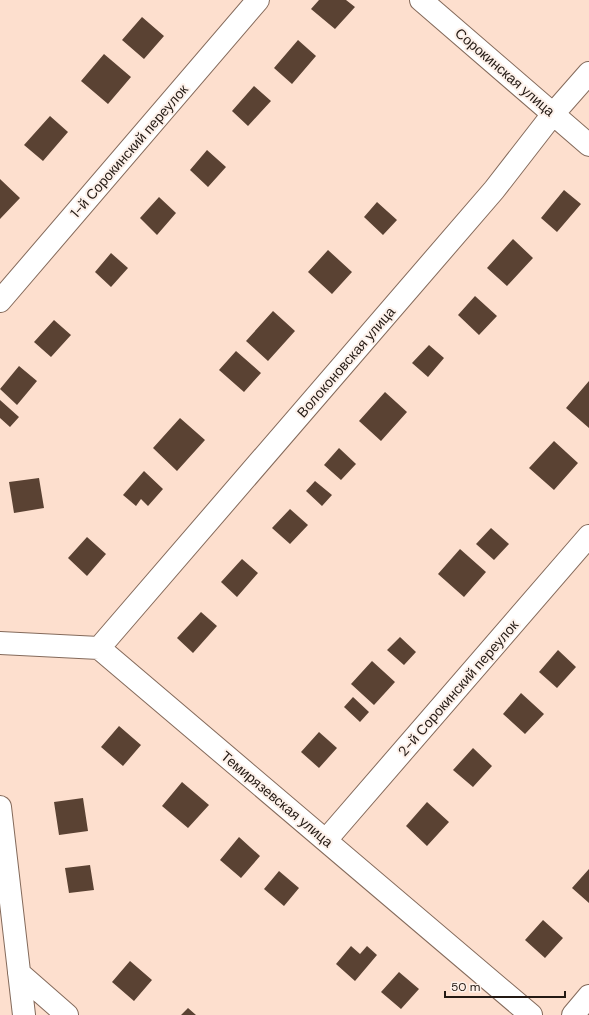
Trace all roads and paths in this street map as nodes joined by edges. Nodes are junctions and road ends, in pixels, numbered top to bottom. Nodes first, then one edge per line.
1 (258, 0) edge
2 (421, 0) edge
3 (589, 73) edge
4 (553, 114) junction
5 (589, 145) edge
6 (0, 301) edge
7 (589, 536) edge
8 (0, 643) edge
9 (99, 648) junction
10 (0, 807) edge
11 (326, 840) junction
12 (19, 973) junction
13 (589, 996) edge
14 (24, 1015) edge
15 (67, 1015) edge
16 (531, 1015) edge
17 (573, 1015) edge

1 - 6 street, 1-й Сорокинский переулок
2 - 4 street, Сорокинская улица
3 - 4 street, Волоконовская улица
4 - 5 street, Сорокинская улица
4 - 9 street, Волоконовская улица
7 - 11 street, 2-й Сорокинский переулок
8 - 9 street
9 - 11 street, Темирязевская улица
10 - 12 street
11 - 16 street, Темирязевская улица
12 - 14 street
12 - 15 street
13 - 17 street

